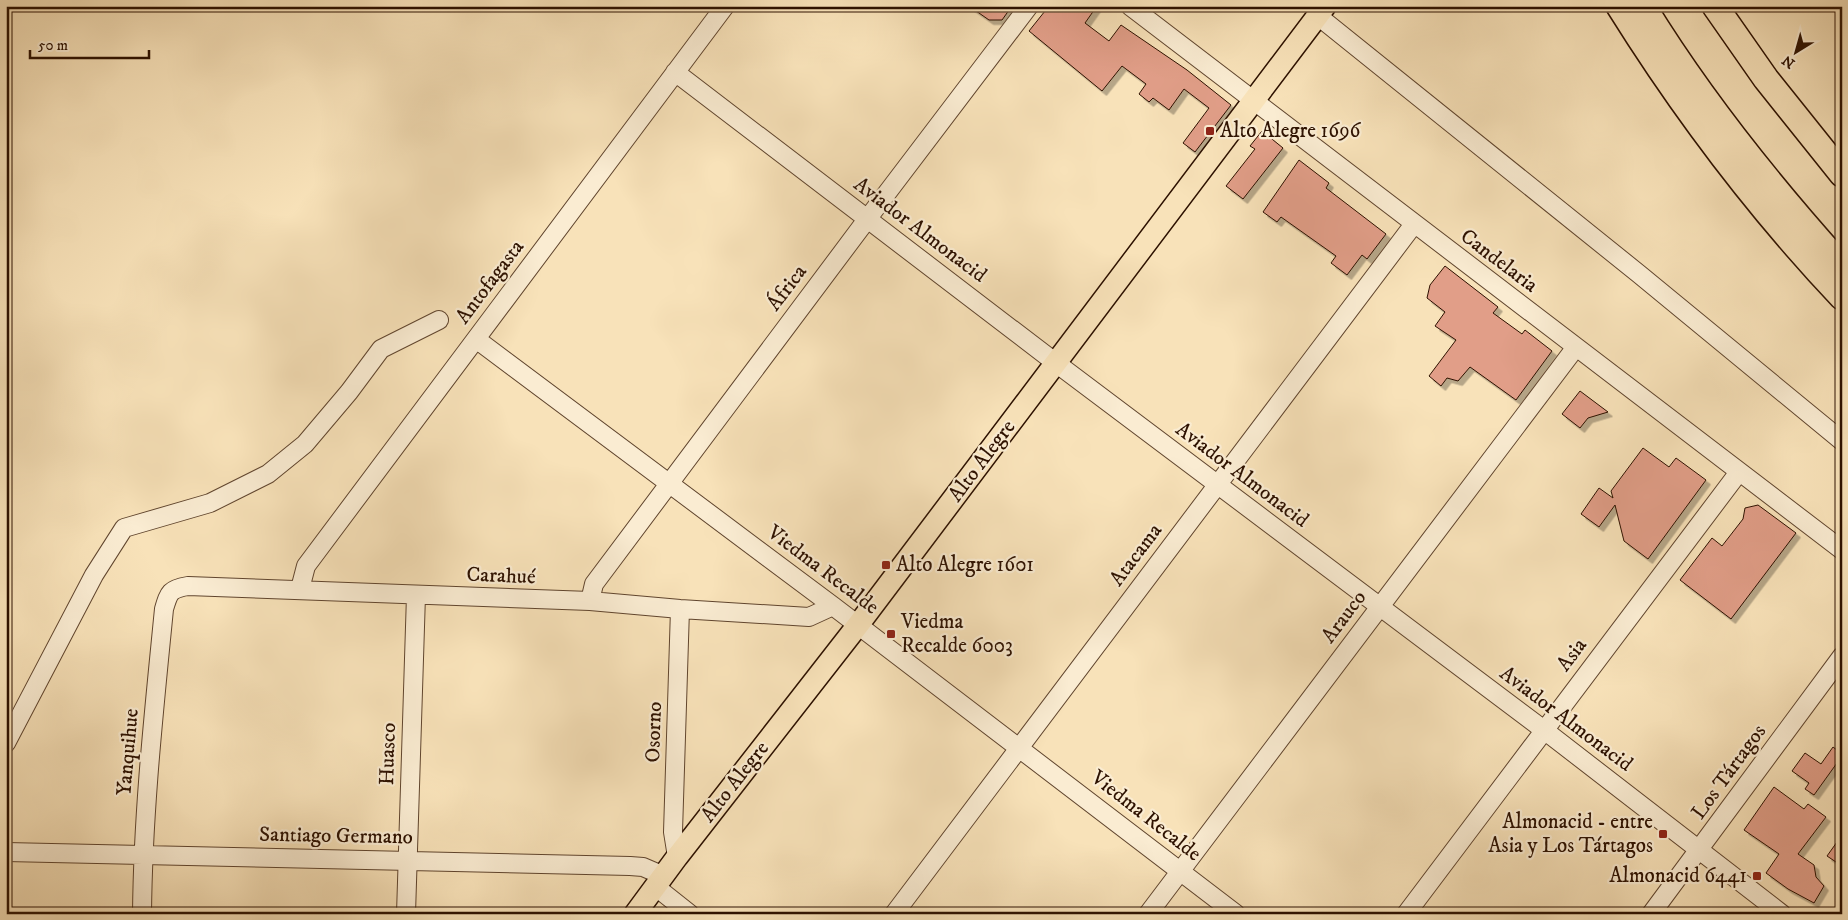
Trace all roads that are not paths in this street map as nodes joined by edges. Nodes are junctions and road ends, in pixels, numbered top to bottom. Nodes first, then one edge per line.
1 (725, 6) edge
2 (1029, 6) edge
3 (1130, 6) edge
4 (1619, 6) edge
5 (1644, 6) edge
6 (1715, 6) edge
7 (1735, 6) edge
8 (1322, 11) edge
9 (675, 72) junction
10 (1254, 101) junction
11 (1842, 149) edge
12 (1842, 174) edge
13 (868, 218) junction
14 (1414, 224) junction
15 (1842, 266) edge
16 (1842, 297) edge
17 (439, 320) dead end
18 (476, 339) junction
19 (1576, 347) junction
20 (1056, 363) junction
21 (1842, 440) edge
22 (1739, 472) junction
23 (669, 483) junction
24 (1218, 484) junction
25 (1842, 550) edge
26 (300, 589) junction
27 (168, 595) joint
28 (416, 595) junction
29 (590, 601) junction
30 (833, 606) junction
31 (1380, 606) junction
32 (680, 609) junction
33 (858, 625) junction
34 (1842, 656) edge
35 (1544, 730) junction
36 (6, 743) edge
37 (1020, 747) junction
38 (1699, 850) junction
39 (6, 852) edge
40 (143, 854) junction
41 (677, 857) junction
42 (407, 860) junction
43 (1180, 871) junction
44 (660, 882) junction
45 (142, 914) edge
46 (406, 914) edge
47 (635, 914) edge
48 (690, 914) edge
49 (894, 914) edge
50 (1148, 914) edge
51 (1236, 914) edge
52 (1406, 914) edge
53 (1651, 914) edge
54 (1782, 914) edge

1 - 9 street, Antofagasta
2 - 13 street, África
3 - 10 street, Candelaria
4 - 16 highway
5 - 15 highway
6 - 12 highway
7 - 11 highway
8 - 10 main road, Alto Alegre
8 - 21 street
9 - 13 street, Aviador Almonacid
9 - 18 street, Antofagasta
10 - 14 street, Candelaria
10 - 20 main road, Alto Alegre
13 - 20 street, Aviador Almonacid
13 - 23 street, África
14 - 19 street, Candelaria
14 - 24 street, Atacama
17 - 36 street
18 - 23 street, Viedma Recalde
18 - 26 street, Antofagasta
19 - 22 street, Candelaria
19 - 31 street, Arauco
20 - 24 street, Aviador Almonacid
20 - 33 main road, Alto Alegre
22 - 25 street, Candelaria
22 - 35 street, Asia
23 - 29 street, África
23 - 30 street, Viedma Recalde
24 - 31 street, Aviador Almonacid
24 - 37 street, Atacama
26 - 27 street, Carahué
26 - 28 street, Carahué
27 - 40 street, Yanquihue
28 - 29 street, Carahué
28 - 42 street, Huasco
29 - 32 street, Carahué
30 - 32 street, Carahué
30 - 33 street, Viedma Recalde
31 - 35 street, Aviador Almonacid
31 - 43 street, Arauco
32 - 41 street, Osorno
33 - 37 street, Viedma Recalde
33 - 41 main road, Alto Alegre
34 - 38 street, Los Tártagos
35 - 38 street, Aviador Almonacid
35 - 52 street, Asia
37 - 43 street, Viedma Recalde
37 - 49 street, Atacama
38 - 53 street, Los Tártagos
38 - 54 street, Aviador Almonacid
39 - 40 street, Santiago Germano
40 - 42 street, Santiago Germano
40 - 45 street, Yanquihue
41 - 44 main road, Alto Alegre
42 - 44 street, Santiago Germano
42 - 46 street, Huasco
43 - 50 street, Arauco
43 - 51 street, Viedma Recalde
44 - 47 main road, Alto Alegre
44 - 48 street, Santiago Germano

